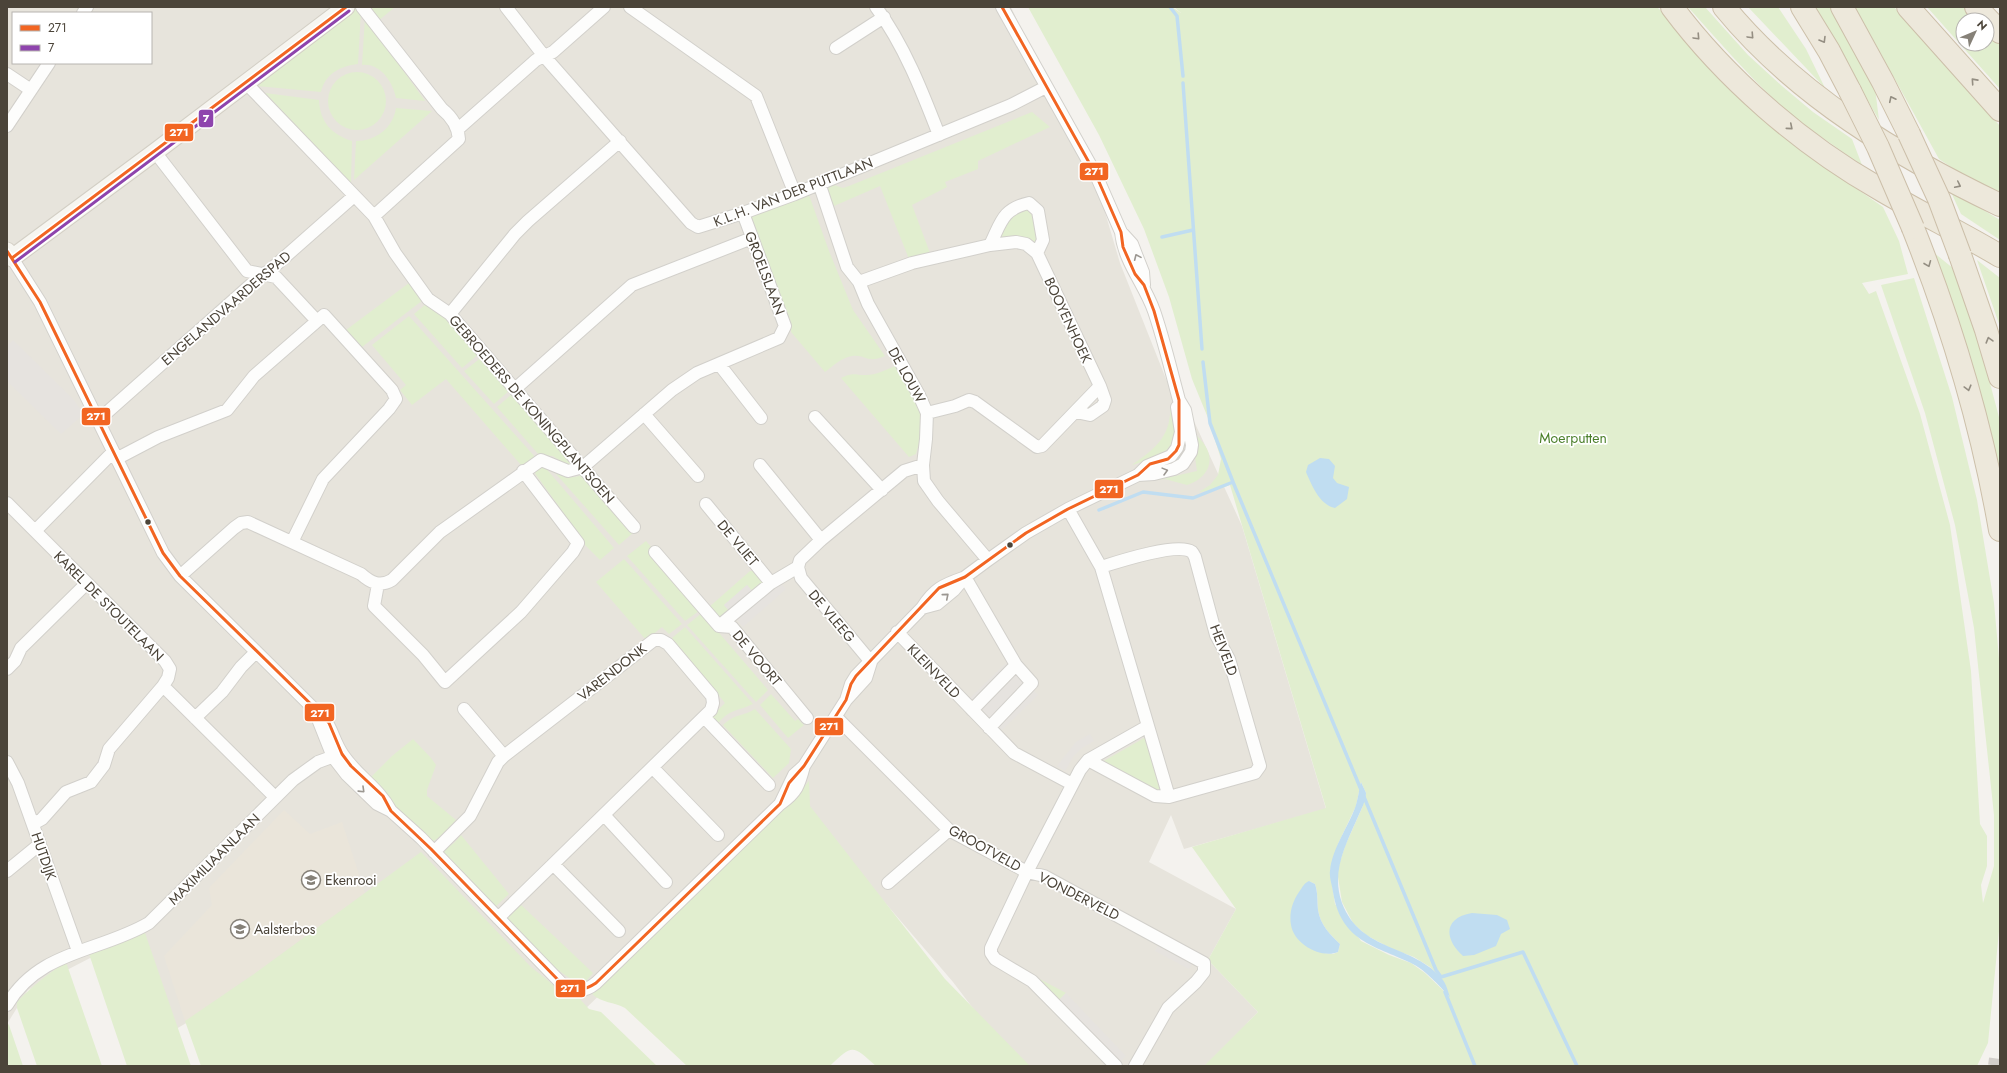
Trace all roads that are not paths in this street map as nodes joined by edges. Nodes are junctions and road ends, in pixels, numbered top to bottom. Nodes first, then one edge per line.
1 (346, 7) edge
2 (362, 7) edge
3 (506, 7) edge
4 (604, 7) edge
5 (630, 7) edge
6 (876, 7) edge
7 (1002, 7) edge
8 (1672, 7) edge
9 (1724, 7) edge
10 (1802, 7) edge
11 (1842, 7) edge
12 (1908, 7) edge
13 (1976, 7) edge
14 (884, 17) junction
15 (2000, 32) edge
16 (836, 48) dead end
17 (544, 56) junction
18 (48, 64) edge
19 (7, 74) edge
20 (245, 82) junction
21 (1046, 87) junction
22 (31, 90) junction
23 (2000, 110) edge
24 (7, 126) edge
25 (458, 129) junction
26 (939, 135) junction
27 (620, 141) junction
28 (155, 152) junction
29 (818, 184) junction
30 (795, 194) junction
31 (354, 196) junction
32 (2000, 205) edge
33 (743, 213) junction
34 (374, 216) junction
35 (752, 238) junction
36 (990, 245) junction
37 (1037, 253) junction
38 (10, 254) edge
39 (2000, 256) edge
40 (263, 274) junction
41 (859, 282) junction
42 (450, 314) junction
43 (321, 318) junction
44 (719, 364) junction
45 (2000, 377) edge
46 (516, 388) junction
47 (1179, 400) junction
48 (927, 413) junction
49 (644, 414) junction
50 (815, 417) dead end
51 (761, 418) dead end
52 (98, 419) junction
53 (114, 455) junction
54 (760, 465) dead end
55 (922, 465) junction
56 (583, 467) junction
57 (523, 471) junction
58 (1138, 475) junction
59 (698, 476) dead end
60 (882, 490) junction
61 (7, 503) edge
62 (706, 504) dead end
63 (1068, 509) junction
64 (634, 527) dead end
65 (2000, 530) edge
66 (35, 531) junction
67 (821, 540) junction
68 (292, 542) junction
69 (656, 552) dead end
70 (988, 560) junction
71 (798, 567) junction
72 (1101, 567) junction
73 (180, 576) junction
74 (964, 577) junction
75 (87, 583) junction
76 (771, 583) junction
77 (378, 584) junction
78 (718, 626) junction
79 (897, 632) junction
80 (256, 652) junction
81 (871, 662) junction
82 (1016, 665) junction
83 (7, 669) edge
84 (162, 686) junction
85 (464, 709) dead end
86 (972, 710) junction
87 (704, 717) junction
88 (836, 717) junction
89 (196, 718) junction
90 (807, 718) dead end
91 (1148, 726) junction
92 (990, 728) junction
93 (338, 755) junction
94 (504, 756) junction
95 (1088, 760) junction
96 (7, 762) edge
97 (653, 768) junction
98 (1072, 784) junction
99 (769, 785) dead end
100 (275, 797) junction
101 (1169, 797) junction
102 (604, 815) junction
103 (33, 824) junction
104 (949, 830) junction
105 (718, 835) dead end
106 (40, 844) junction
107 (434, 852) junction
108 (553, 864) junction
109 (7, 871) edge
110 (1027, 872) junction
111 (666, 882) dead end
112 (888, 883) dead end
113 (498, 918) junction
114 (619, 931) dead end
115 (78, 951) junction
116 (7, 1005) edge
117 (1116, 1066) edge
118 (1135, 1066) edge

1 - 20 street
2 - 25 street
3 - 17 street, K.L.H. VAN DER PUTTLAAN
4 - 17 street
5 - 30 street
6 - 14 street
7 - 21 street
8 -> 39 highway
9 -> 32 highway
10 -> 65 highway, bridge
45 -> 11 highway, bridge
23 -> 12 highway
13 - 15 highway
14 - 16 street
14 - 26 street
17 - 25 street
17 - 27 street, K.L.H. VAN DER PUTTLAAN
18 - 22 street
19 - 22 street
20 - 28 street
20 - 31 street, GEBROEDERS DE KONINGPLANTSOEN
21 - 26 street, K.L.H. VAN DER PUTTLAAN
21 - 47 street
22 - 24 street
25 - 34 street
26 - 29 street, K.L.H. VAN DER PUTTLAAN
27 - 33 street, K.L.H. VAN DER PUTTLAAN
27 - 42 street
28 - 38 street
28 - 40 street
29 - 30 street, K.L.H. VAN DER PUTTLAAN
29 - 41 street, DE LOUW
30 - 33 street, K.L.H. VAN DER PUTTLAAN
31 - 34 street, GEBROEDERS DE KONINGPLANTSOEN
31 - 40 street, ENGELANDVAARDERSPAD
33 - 35 street, GROELSLAAN
34 - 42 street, GEBROEDERS DE KONINGPLANTSOEN
35 - 44 street, GROELSLAAN
35 - 46 street
36 - 37 street
36 - 37 street
36 - 41 street
37 - 48 street, BOOYENHOEK
38 - 52 street
40 - 43 street
40 - 52 street, ENGELANDVAARDERSPAD
41 - 48 street, DE LOUW
42 - 46 street, GEBROEDERS DE KONINGPLANTSOEN
43 - 53 street
43 - 68 street
44 - 49 street, GROELSLAAN
44 - 51 street
46 - 56 street, GEBROEDERS DE KONINGPLANTSOEN
47 - 58 street
58 -> 47 street
48 - 55 street, DE LOUW
49 - 56 street, GROELSLAAN
49 - 59 street
50 - 60 street
52 - 53 street
53 - 66 street
53 - 73 street
54 - 67 street
55 - 60 street
55 - 70 street, DE LOUW
56 - 57 street
56 - 64 street, GEBROEDERS DE KONINGPLANTSOEN
57 - 77 street
57 - 77 street
58 - 63 street
60 - 67 street
61 - 66 street, KAREL DE STOUTELAAN
62 - 76 street, DE VLIET
63 - 70 street
63 - 72 street
66 - 75 street, KAREL DE STOUTELAAN
67 - 71 street
68 - 73 street
68 - 77 street
69 - 78 street, DE VOORT
70 - 74 street
71 - 76 street
71 - 81 street, DE VLEEG
72 - 91 street
72 - 101 street, HEIVELD
73 - 80 street
74 - 79 street
74 - 82 street
75 - 83 street
75 - 84 street, KAREL DE STOUTELAAN
76 - 78 street
78 - 90 street, DE VOORT
79 - 81 street
79 - 86 street, KLEINVELD
80 - 89 street
80 - 93 street
81 - 88 street
82 - 86 street, KLEINVELD
82 - 92 street
84 - 89 street
84 - 103 street
85 - 94 street
86 - 92 street, KLEINVELD
87 - 94 street, VARENDONK
87 - 97 street, VARENDONK
87 - 99 street
88 - 104 street, GROOTVELD
88 - 113 street
89 - 100 street
91 - 95 street, GROOTVELD
91 - 101 street
92 - 98 street, KLEINVELD
93 - 100 street, MAXIMILIAANLAAN
93 - 107 street
94 - 107 street, VARENDONK
95 - 98 street, GROOTVELD
95 - 101 street
96 - 103 street, HUTDIJK
97 - 102 street, VARENDONK
97 - 105 street
98 - 110 street, GROOTVELD
100 - 115 street, MAXIMILIAANLAAN
102 - 108 street, VARENDONK
102 - 111 street
103 - 106 street, HUTDIJK
104 - 110 street, GROOTVELD
104 - 112 street
106 - 109 street
106 - 115 street, HUTDIJK
107 - 113 street
108 - 113 street, VARENDONK
108 - 114 street
110 - 117 street, VONDERVELD
110 - 118 street, VONDERVELD
115 - 116 street, MAXIMILIAANLAAN

